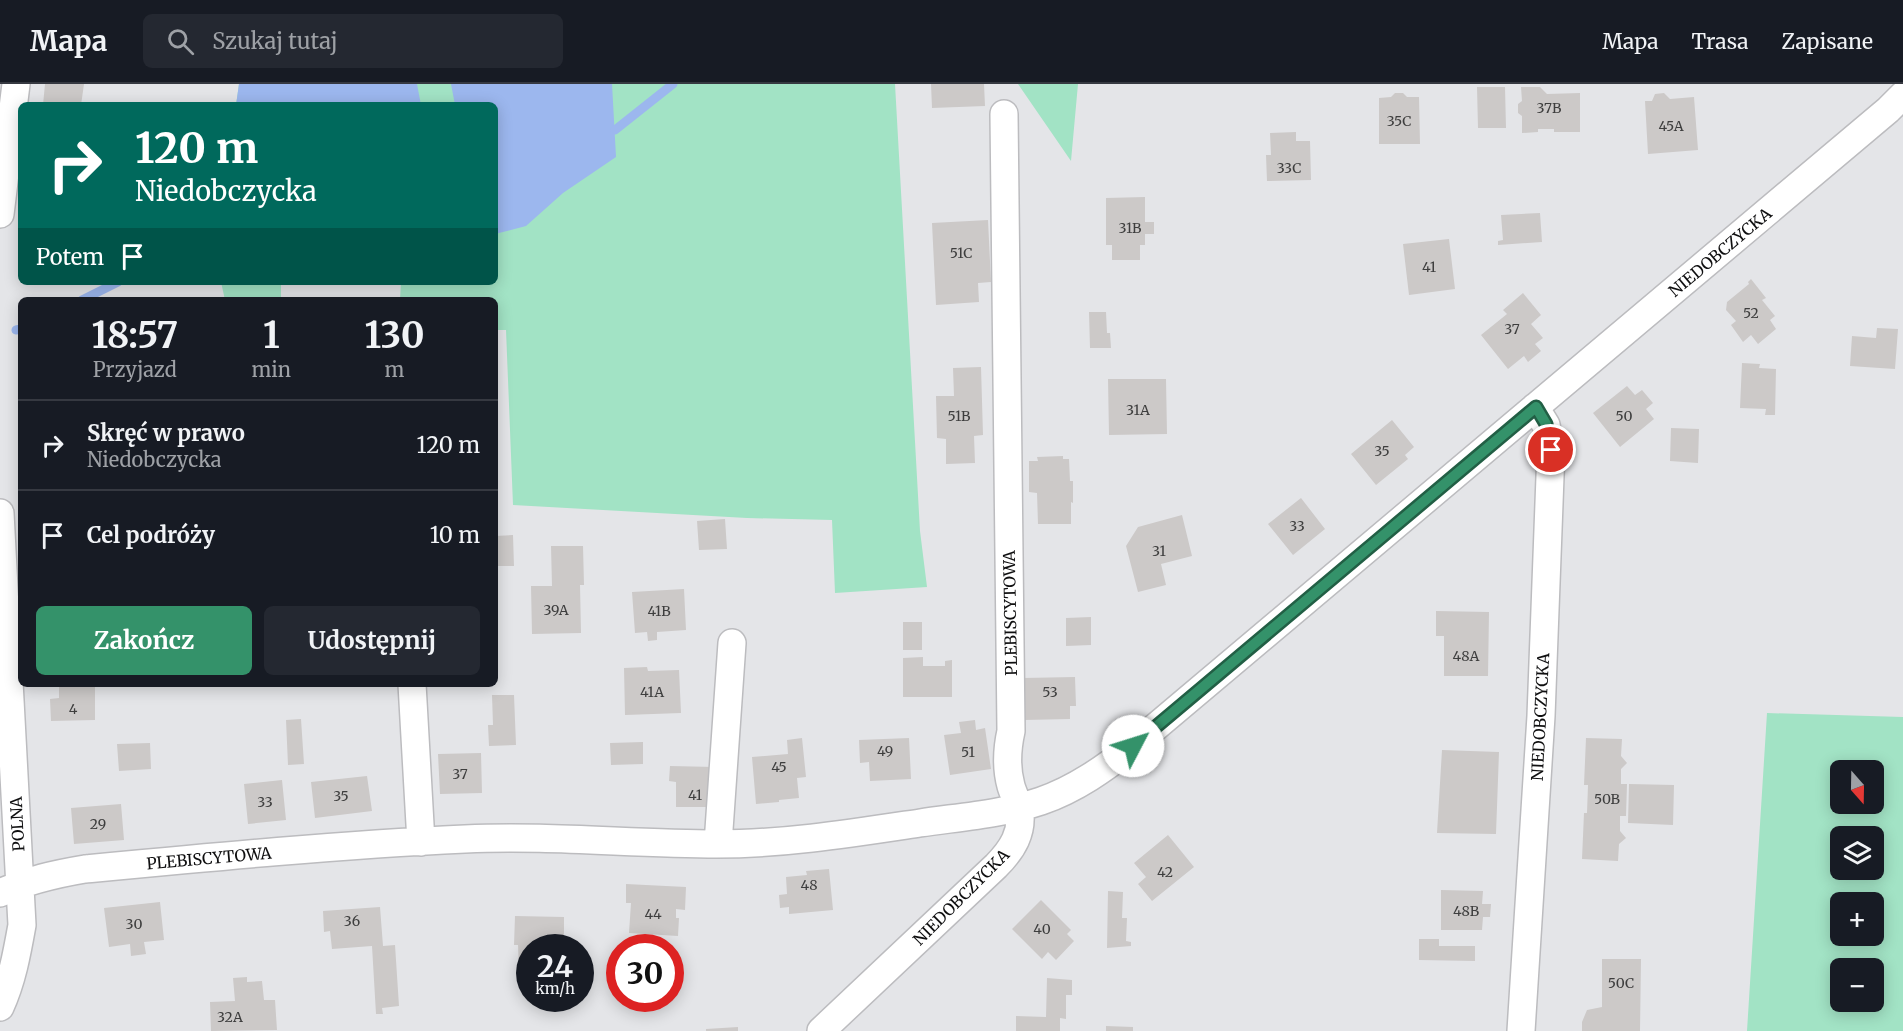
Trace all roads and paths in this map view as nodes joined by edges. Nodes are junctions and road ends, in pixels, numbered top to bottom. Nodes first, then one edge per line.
1 (16, 84) edge
2 (1903, 95) edge
3 (1004, 114) dead end
4 (0, 214) edge
5 (1536, 407) junction
6 (0, 513) edge
7 (732, 643) dead end
8 (412, 687) edge
9 (1018, 807) junction
10 (421, 842) junction
11 (718, 844) junction
12 (10, 888) edge
13 (0, 1008) edge
14 (821, 1031) edge
15 (1521, 1031) edge

1 - 4 street
2 - 5 street, NIEDOBCZYCKA
3 - 9 street, PLEBISCYTOWA
5 - 9 street, NIEDOBCZYCKA
5 - 15 street, NIEDOBCZYCKA
6 - 12 street, POLNA
7 - 11 street
8 - 10 street
9 - 11 street, PLEBISCYTOWA
9 - 14 street, NIEDOBCZYCKA
10 - 11 street, PLEBISCYTOWA
10 - 12 street, PLEBISCYTOWA
12 - 13 street, POLNA

